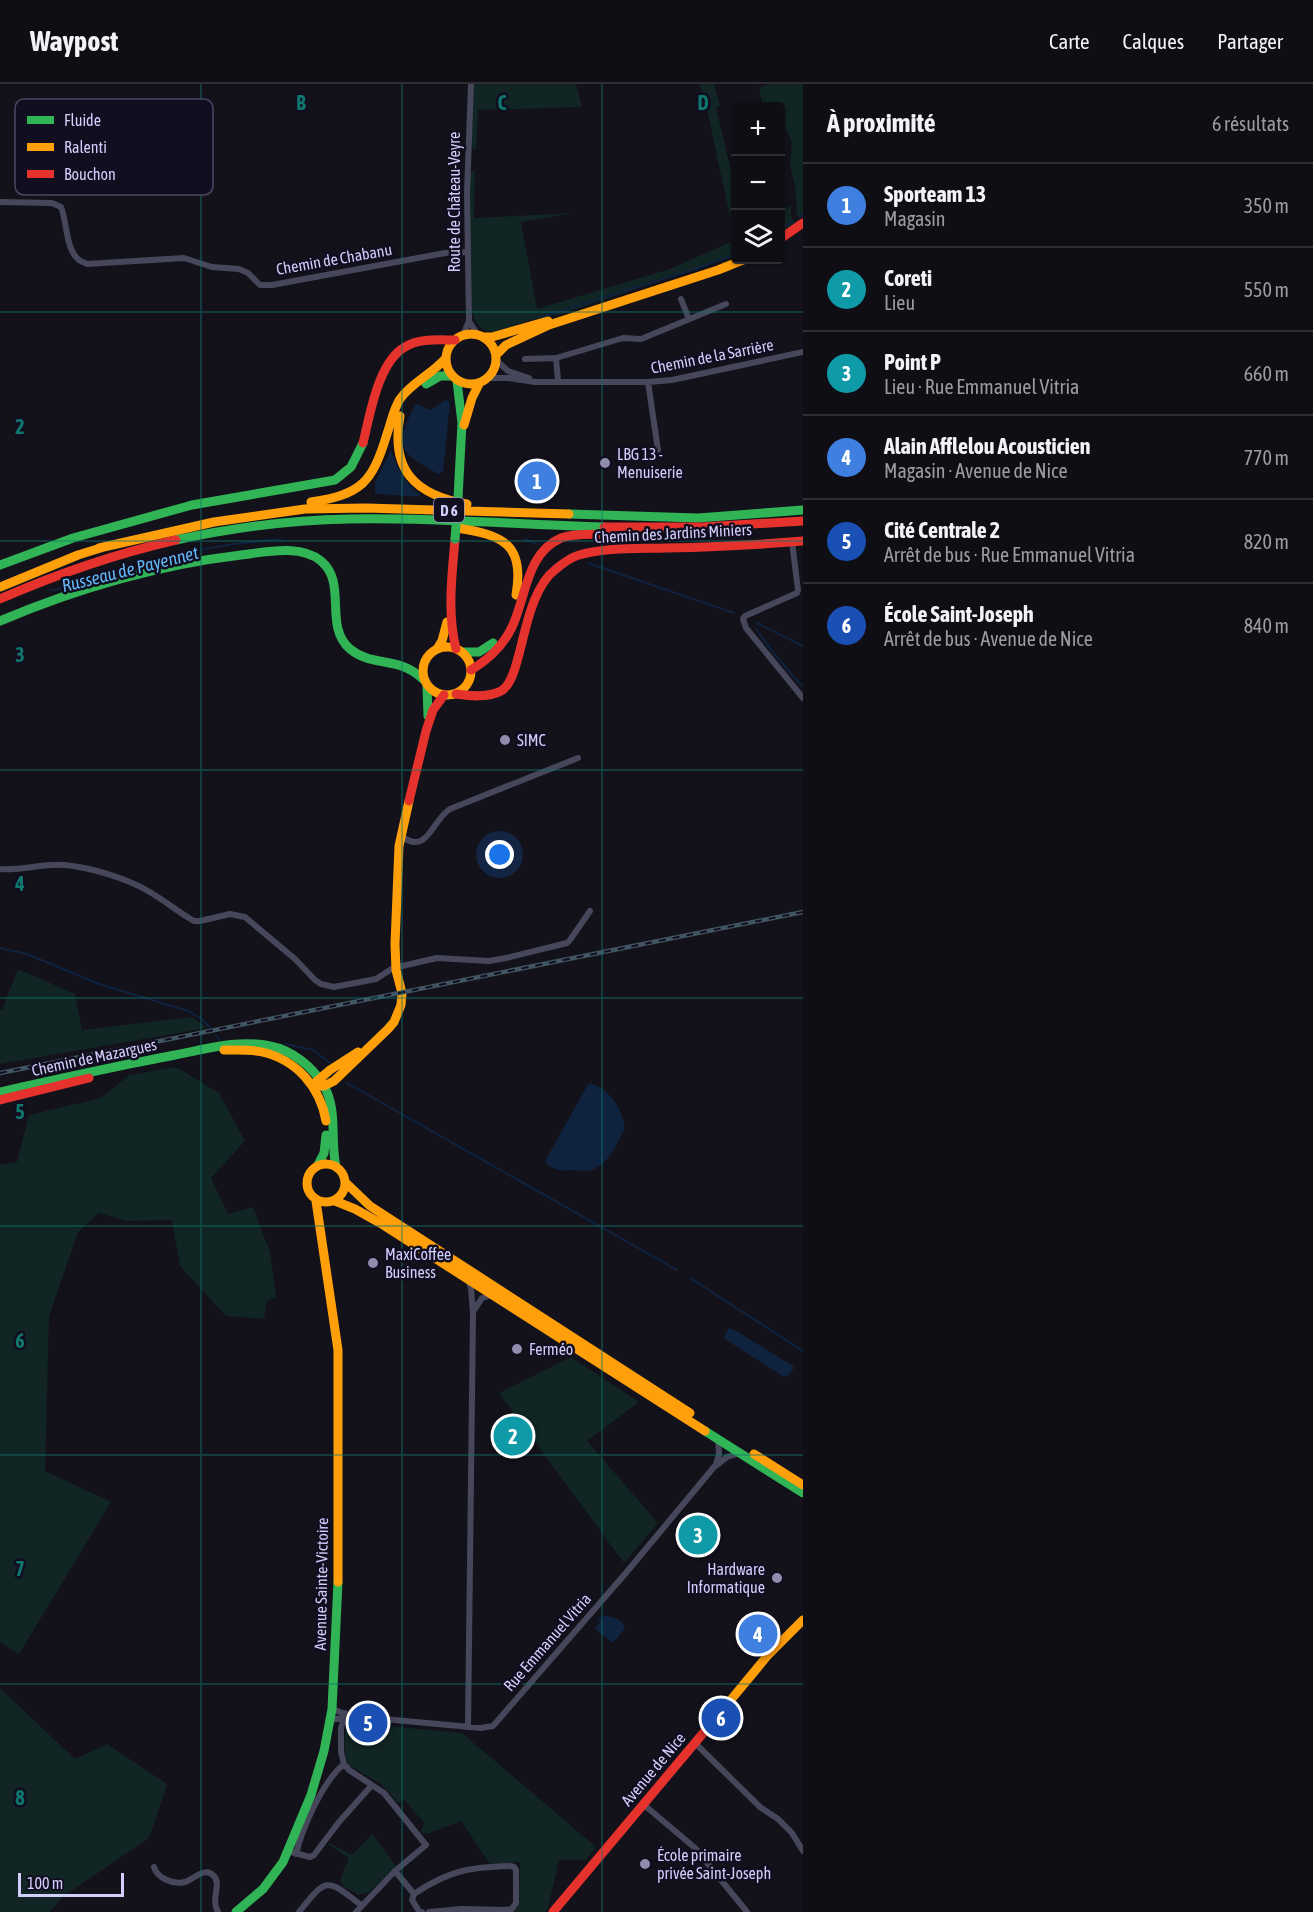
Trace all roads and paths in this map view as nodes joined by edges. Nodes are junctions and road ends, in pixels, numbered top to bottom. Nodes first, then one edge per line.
1 (471, 84) edge
2 (0, 202) edge
3 (803, 223) edge
4 (785, 236) edge
5 (467, 252) junction
6 (733, 264) edge
7 (681, 299) dead end
8 (620, 301) junction
9 (726, 304) dead end
10 (688, 320) junction
11 (469, 321) junction
12 (481, 336) junction
13 (459, 337) junction
14 (431, 340) junction
15 (803, 352) edge
16 (446, 354) junction
17 (496, 358) junction
18 (556, 358) junction
19 (525, 359) dead end
20 (488, 378) junction
21 (455, 379) junction
22 (556, 382) junction
23 (648, 382) junction
24 (479, 384) junction
25 (461, 436) junction
26 (658, 450) dead end
27 (803, 510) edge
28 (609, 516) junction
29 (803, 521) edge
30 (261, 525) junction
31 (803, 526) edge
32 (803, 541) edge
33 (792, 542) junction
34 (99, 548) junction
35 (0, 565) edge
36 (0, 587) edge
37 (0, 599) edge
38 (451, 602) junction
39 (0, 621) edge
40 (459, 650) junction
41 (434, 651) junction
42 (400, 664) junction
43 (471, 674) junction
44 (426, 683) junction
45 (456, 694) junction
46 (488, 694) junction
47 (444, 696) junction
48 (803, 698) edge
49 (426, 731) junction
50 (578, 758) dead end
51 (401, 836) junction
52 (0, 869) edge
53 (590, 911) dead end
54 (396, 967) junction
55 (167, 1058) junction
56 (319, 1084) junction
57 (0, 1092) edge
58 (0, 1100) edge
59 (318, 1165) junction
60 (336, 1167) junction
61 (345, 1182) junction
62 (326, 1201) junction
63 (468, 1279) junction
64 (493, 1295) junction
65 (473, 1313) junction
66 (717, 1437) junction
67 (741, 1453) junction
68 (714, 1467) junction
69 (803, 1485) edge
70 (803, 1493) edge
71 (803, 1620) edge
72 (803, 1626) edge
73 (332, 1709) junction
74 (348, 1715) junction
75 (330, 1720) junction
76 (468, 1727) junction
77 (698, 1746) junction
78 (344, 1764) junction
79 (372, 1785) junction
80 (644, 1806) junction
81 (803, 1851) edge
82 (292, 1852) junction
83 (153, 1867) dead end
84 (395, 1871) junction
85 (414, 1894) junction
86 (361, 1905) junction
87 (218, 1912) edge
88 (236, 1912) edge
89 (299, 1912) edge
90 (356, 1912) edge
91 (422, 1912) edge
92 (429, 1912) edge
93 (553, 1912) edge
94 (559, 1912) edge
95 (747, 1912) edge

1 - 5 street, Route de Château-Veyre
2 - 5 street, Chemin de Chabanu
3 - 4 main road
5 - 11 street, Route de Château-Veyre
6 - 8 main road
7 - 10 street
8 - 12 main road
8 - 17 main road
9 - 10 street
10 - 18 street
11 - 12 street
11 - 13 street, Route de Château-Veyre
12 - 13 main road
12 - 17 main road
13 - 14 main road
13 - 16 main road
14 - 16 main road
14 - 35 main road
15 - 23 street, Chemin de la Sarrière
16 - 21 main road
16 - 34 main road
17 - 20 main road
17 - 22 street
18 - 19 street
18 - 22 street
20 - 22 street
20 - 24 main road
21 - 24 main road
21 - 25 main road
21 - 28 main road
22 - 23 street, Chemin de la Sarrière
23 - 26 street
24 - 25 main road
25 - 38 main road, bridge
27 - 28 main road, D 6
28 - 34 main road, D 6
29 - 30 main road, D 6
30 - 37 main road, D 6
30 - 40 main road
31 - 43 main road
32 - 33 main road, Chemin des Jardins Miniers
33 - 46 main road, Chemin des Jardins Miniers
33 - 48 street
34 - 36 main road, D 6
38 - 40 main road
38 - 41 main road
39 - 42 main road
40 - 41 main road
40 - 43 main road
41 - 42 main road
41 - 44 main road
42 - 44 main road
43 - 45 main road
43 - 46 main road
44 - 47 main road
44 - 49 main road
45 - 46 main road
45 - 47 main road
47 - 49 main road
49 - 51 main road
50 - 51 street
51 - 54 main road
52 - 54 street
53 - 54 street
54 - 56 main road
55 - 56 main road
55 - 57 main road, Chemin de Mazargues
55 - 58 main road, Chemin de Mazargues
56 - 59 main road
56 - 60 main road
59 - 60 main road
59 - 62 main road
60 - 61 main road
61 - 62 main road
61 - 69 main road
62 - 63 main road
62 - 73 main road, Avenue Sainte-Victoire
63 - 64 main road
63 - 65 street
64 - 65 street
64 - 66 main road
65 - 76 street
66 - 67 main road
66 - 68 street
67 - 68 street
67 - 70 main road
68 - 76 street, Rue Emmanuel Vitria
71 - 80 main road, Avenue de Nice
72 - 77 main road, Avenue de Nice
73 - 74 street
73 - 75 main road, Avenue Sainte-Victoire
74 - 75 street
74 - 76 street, Rue Emmanuel Vitria
74 - 78 street
75 - 82 main road, Avenue Sainte-Victoire
77 - 80 main road, Avenue de Nice
77 - 81 street
78 - 79 street
78 - 82 street
79 - 82 street
79 - 84 street
80 - 93 main road, Avenue de Nice
80 - 94 main road, Avenue de Nice
80 - 95 street
82 - 88 main road, Avenue Sainte-Victoire
83 - 87 street
84 - 85 street
84 - 86 street
85 - 91 street
85 - 92 street
86 - 89 street
86 - 90 street

